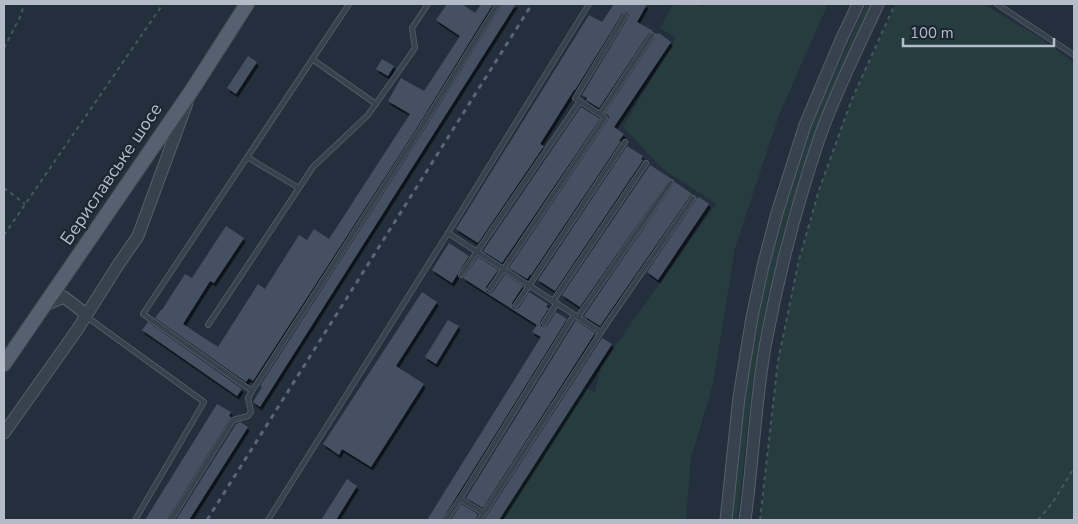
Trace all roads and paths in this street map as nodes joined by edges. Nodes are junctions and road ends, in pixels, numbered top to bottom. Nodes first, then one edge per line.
1 (24, 4) edge
2 (163, 4) edge
3 (247, 4) edge
4 (349, 4) edge
5 (428, 4) edge
6 (498, 4) edge
7 (589, 4) edge
8 (858, 4) edge
9 (878, 4) edge
10 (896, 4) edge
11 (997, 4) edge
12 (625, 16) dead end
13 (652, 36) dead end
14 (4, 48) edge
15 (1074, 55) edge
16 (312, 59) junction
17 (192, 90) junction
18 (580, 101) junction
19 (376, 104) junction
20 (600, 114) junction
21 (625, 142) dead end
22 (247, 157) junction
23 (646, 163) dead end
24 (671, 182) dead end
25 (4, 188) edge
26 (299, 188) junction
27 (693, 198) dead end
28 (26, 204) junction
29 (448, 233) junction
30 (4, 235) edge
31 (477, 252) junction
32 (503, 269) junction
33 (461, 275) dead end
34 (528, 285) junction
35 (490, 289) dead end
36 (555, 302) junction
37 (45, 305) junction
38 (516, 305) dead end
39 (86, 316) junction
40 (576, 316) junction
41 (544, 323) dead end
42 (208, 325) dead end
43 (601, 332) junction
44 (4, 364) edge
45 (252, 391) junction
46 (4, 433) edge
47 (1074, 468) edge
48 (460, 499) junction
49 (484, 514) junction
50 (135, 520) edge
51 (171, 520) edge
52 (268, 520) edge
53 (446, 520) edge
54 (480, 520) edge
55 (726, 520) edge
56 (745, 520) edge
57 (760, 520) edge
58 (1038, 520) edge

1 - 14 path
2 - 28 path
3 - 17 main road, Бериславське шосе
4 - 16 lane
5 - 19 lane
6 - 45 lane
7 - 29 lane
8 - 55 street
9 - 56 street
10 - 57 path
11 - 15 lane
12 - 18 lane
13 - 20 lane
16 - 19 lane
16 - 22 lane
17 - 37 main road, Бериславське шосе
17 - 39 street
18 - 20 lane
18 - 31 lane
19 - 26 lane
20 - 32 lane
21 - 34 lane
22 - 26 lane
22 - 45 lane
23 - 36 lane
24 - 40 lane
25 - 28 path
26 - 42 lane
27 - 43 lane
28 - 30 path
29 - 31 lane
29 - 52 lane
31 - 32 lane
31 - 33 lane
32 - 34 lane
32 - 35 lane
34 - 36 lane
34 - 38 lane
36 - 40 lane
36 - 41 lane
37 - 39 street
37 - 44 main road, Бериславське шосе
39 - 46 street
39 - 50 lane
40 - 43 lane
40 - 48 lane
43 - 49 lane
45 - 51 lane
47 - 58 path
48 - 49 lane
48 - 53 lane
49 - 54 lane

